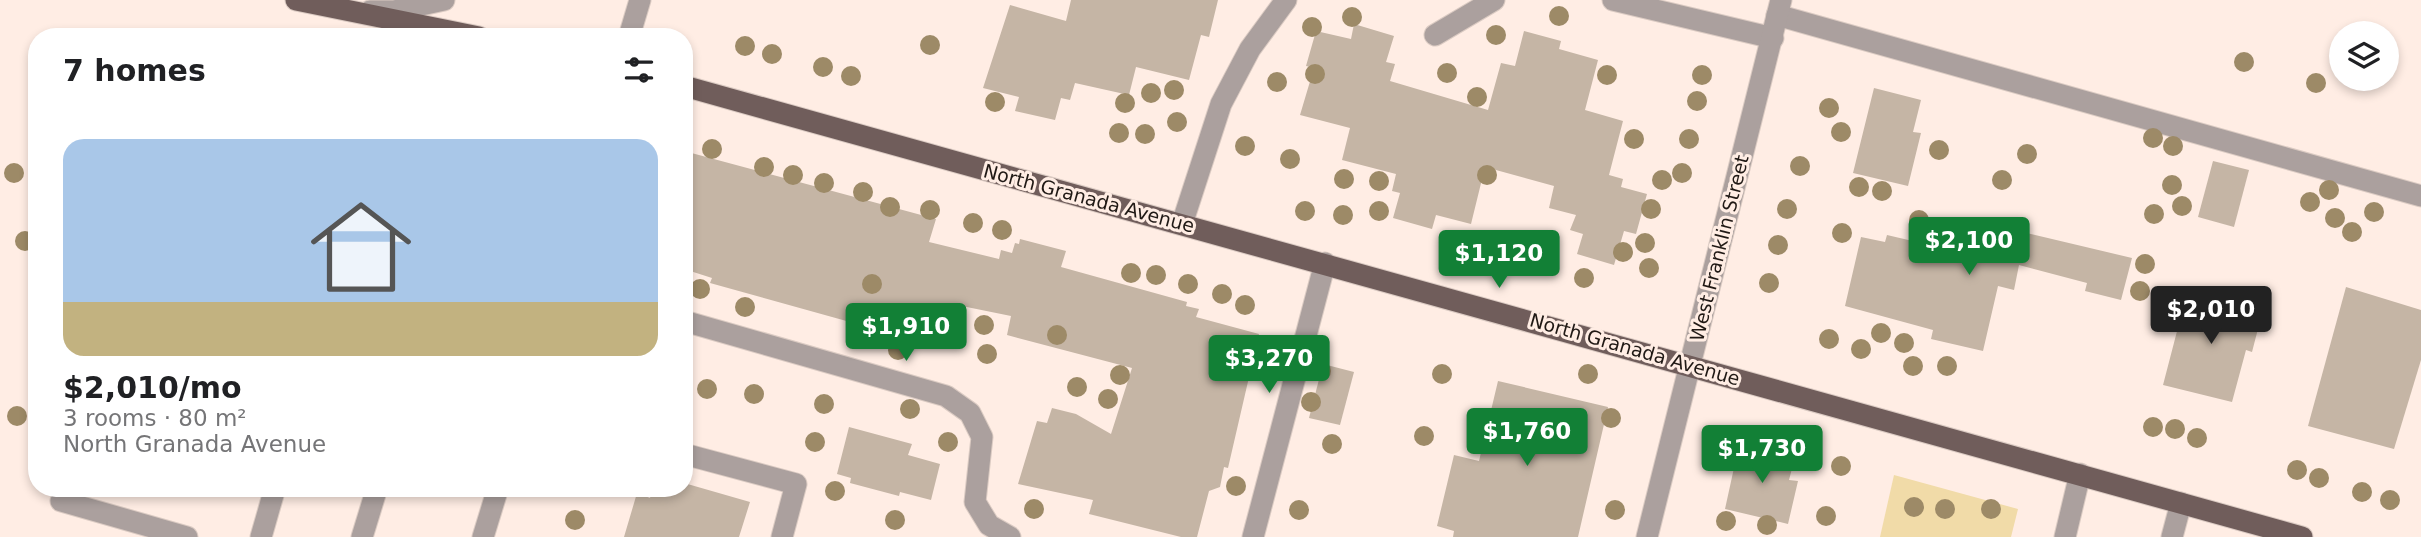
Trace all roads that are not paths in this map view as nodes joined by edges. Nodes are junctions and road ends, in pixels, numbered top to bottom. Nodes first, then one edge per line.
1 (296, 0) edge
2 (444, 0) edge
3 (640, 0) edge
4 (1286, 0) edge
5 (1494, 0) edge
6 (1613, 0) edge
7 (1779, 7) edge
8 (357, 12) junction
9 (436, 28) edge
10 (632, 28) edge
11 (1435, 35) dead end
12 (1773, 38) junction
13 (693, 88) edge
14 (2421, 196) edge
15 (1182, 224) junction
16 (1325, 264) junction
17 (693, 324) edge
18 (1689, 364) junction
19 (693, 456) edge
20 (2080, 474) junction
21 (272, 497) edge
22 (374, 497) edge
23 (495, 497) edge
24 (61, 501) dead end
25 (2181, 503) junction
26 (187, 537) edge
27 (261, 537) edge
28 (362, 537) edge
29 (483, 537) edge
30 (782, 537) edge
31 (1010, 537) edge
32 (1253, 537) edge
33 (1647, 537) edge
34 (2065, 537) edge
35 (2172, 537) edge
36 (2302, 537) edge

1 - 8 main road
2 - 8 street
3 - 10 street
4 - 15 street
5 - 11 street
6 - 12 street
7 - 12 street, West Franklin Street
7 - 14 street
8 - 9 main road
12 - 18 street, West Franklin Street
13 - 15 main road, North Granada Avenue
15 - 16 main road, North Granada Avenue
16 - 18 main road, North Granada Avenue
16 - 32 street
17 - 31 street
18 - 20 main road, North Granada Avenue
18 - 33 street, West Franklin Street
19 - 30 street
20 - 25 main road, North Granada Avenue
20 - 34 street
21 - 27 street
22 - 28 street
23 - 29 street
24 - 26 street
25 - 35 street
25 - 36 main road, North Granada Avenue

